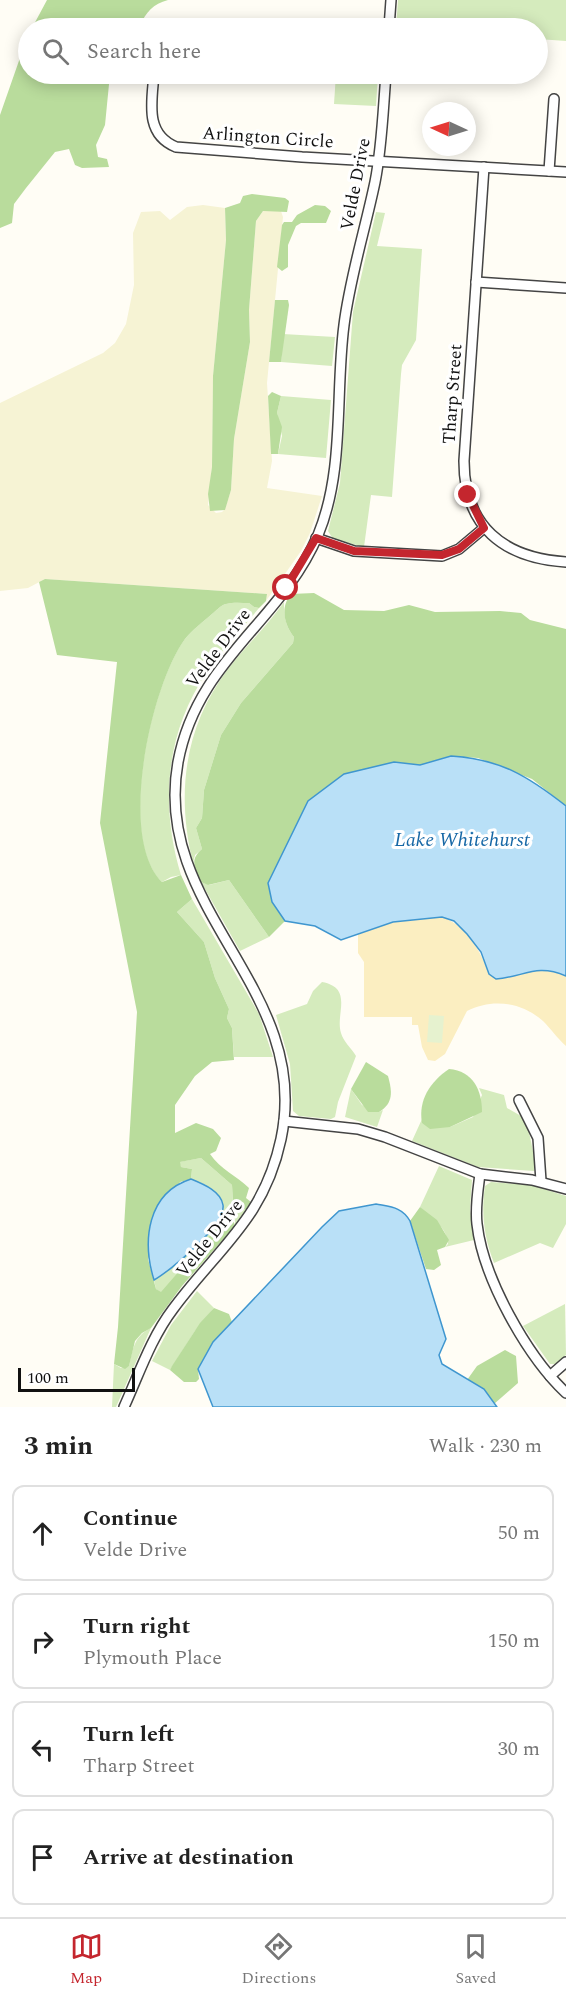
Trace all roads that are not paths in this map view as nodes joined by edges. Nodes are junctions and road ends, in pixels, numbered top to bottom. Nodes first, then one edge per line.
1 (391, 0) edge
2 (390, 18) edge
3 (153, 84) edge
4 (385, 84) edge
5 (554, 99) dead end
6 (159, 136) junction
7 (150, 143) dead end
8 (379, 160) junction
9 (484, 167) junction
10 (549, 171) junction
11 (566, 172) edge
12 (476, 282) junction
13 (566, 288) edge
14 (484, 528) junction
15 (316, 538) junction
16 (566, 562) edge
17 (519, 1100) dead end
18 (284, 1121) junction
19 (480, 1173) junction
20 (541, 1181) junction
21 (566, 1189) edge
22 (566, 1362) edge
23 (550, 1376) junction
24 (566, 1393) edge
25 (124, 1407) edge

1 - 2 street
3 - 6 street
4 - 8 street, Velde Drive
5 - 10 street
6 - 7 street
6 - 8 street, Arlington Circle
8 - 9 street, Arlington Circle
8 - 15 street, Velde Drive
9 - 10 street, Arlington Circle
9 - 12 street, Tharp Street
10 - 11 street, Arlington Circle
12 - 13 street
12 - 14 street, Tharp Street
14 - 15 street
14 - 16 street, Tharp Street
15 - 18 street, Velde Drive
17 - 20 street
18 - 19 street
18 - 25 street, Velde Drive
19 - 20 street
19 - 23 street
20 - 21 street
22 - 23 street
23 - 24 street

